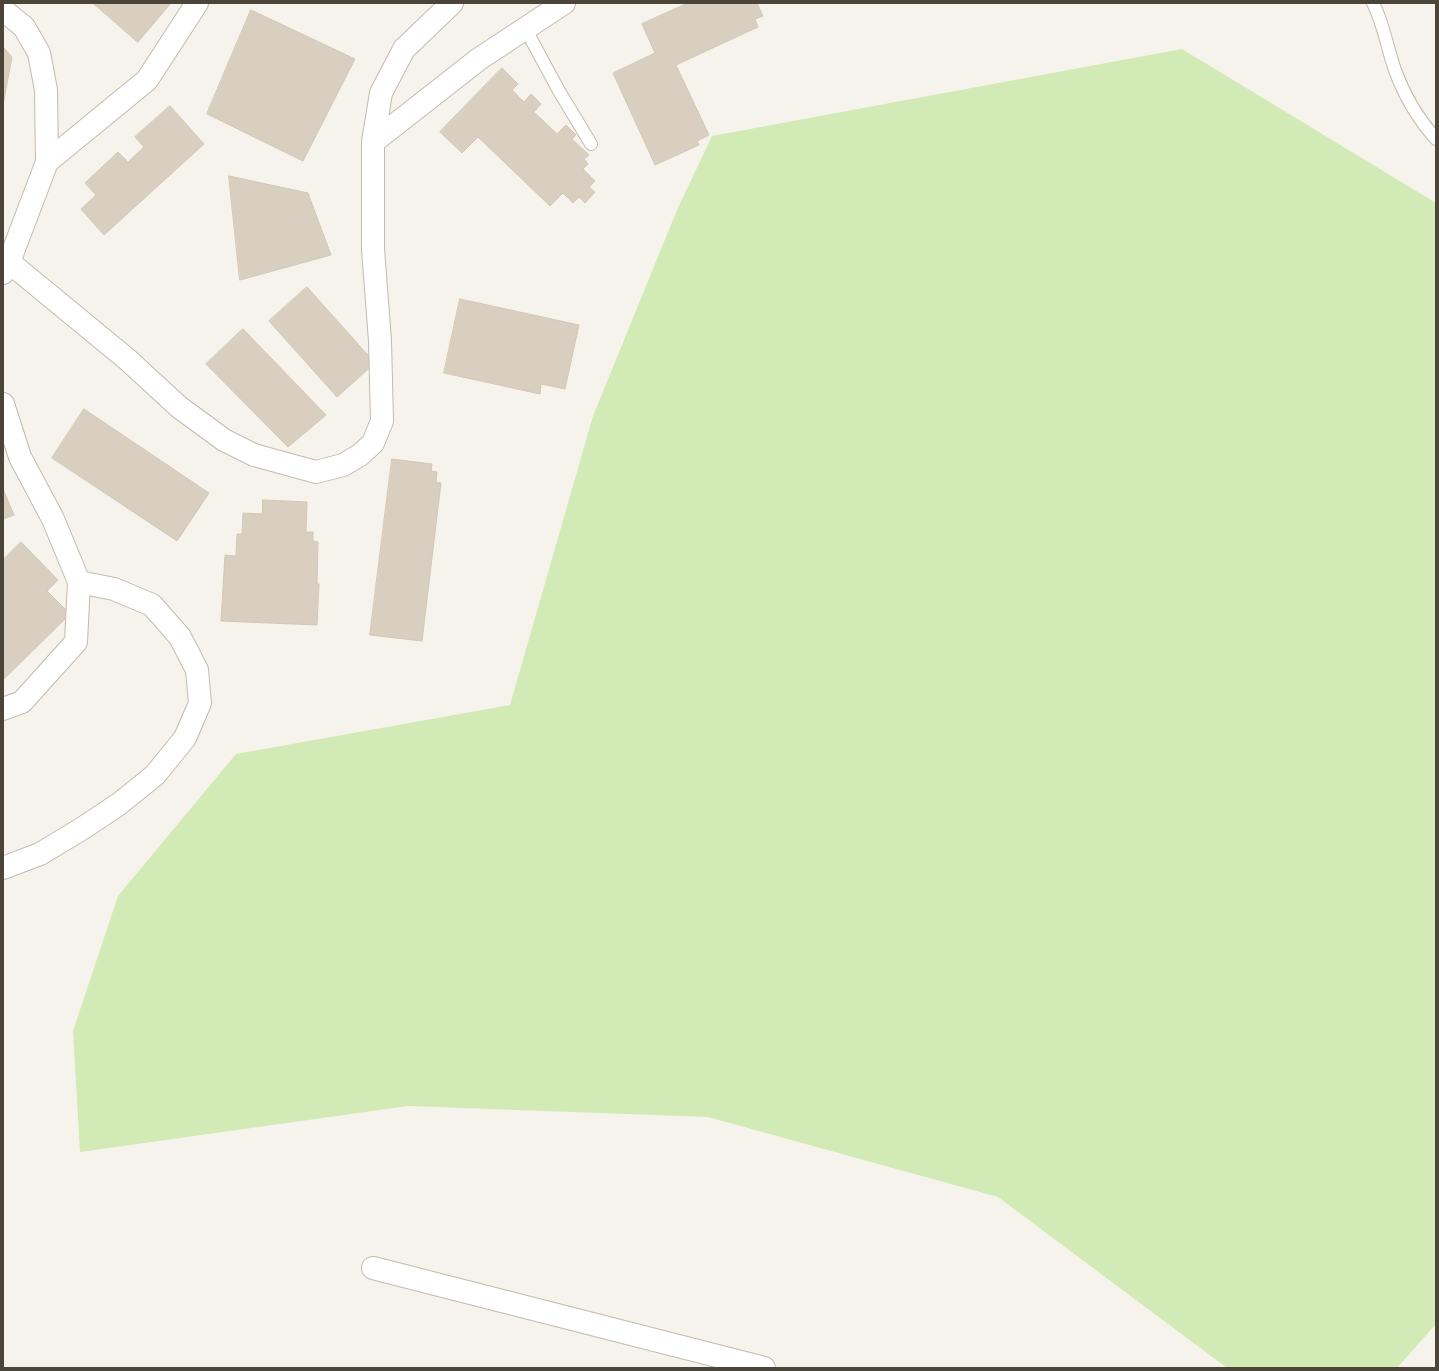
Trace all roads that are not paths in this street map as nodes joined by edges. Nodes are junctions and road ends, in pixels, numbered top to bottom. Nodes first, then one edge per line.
1 (197, 3) edge
2 (452, 3) edge
3 (564, 3) edge
4 (1373, 3) edge
5 (3, 10) edge
6 (525, 28) junction
7 (1436, 139) edge
8 (373, 142) junction
9 (592, 144) dead end
10 (47, 162) junction
11 (6, 267) edge
12 (3, 404) edge
13 (79, 582) junction
14 (3, 710) edge
15 (3, 868) edge
16 (372, 1268) dead end
17 (764, 1368) edge

1 - 10 street
2 - 8 street
3 - 6 street
4 - 7 lane
5 - 10 street
6 - 8 street
6 - 9 lane
8 - 11 street
10 - 11 street
12 - 13 street
13 - 14 street
13 - 15 street
16 - 17 street

